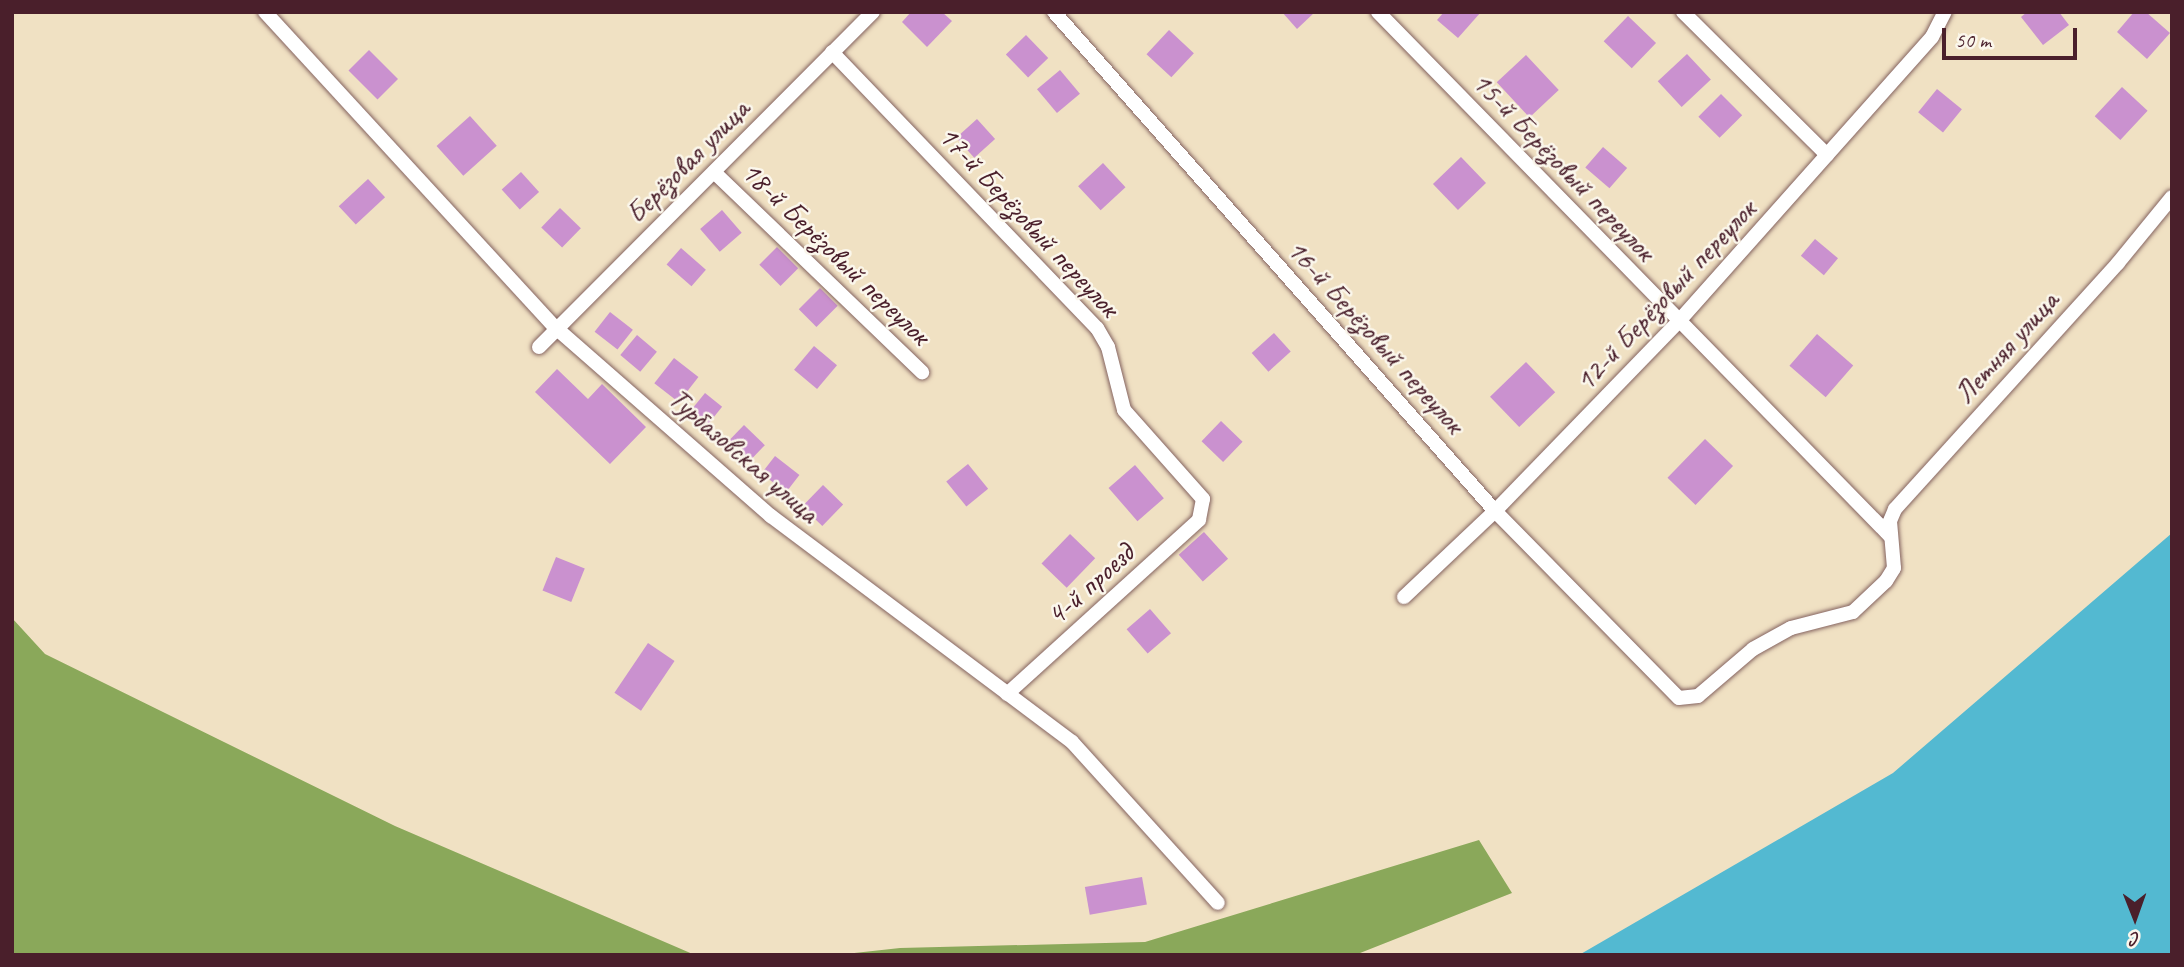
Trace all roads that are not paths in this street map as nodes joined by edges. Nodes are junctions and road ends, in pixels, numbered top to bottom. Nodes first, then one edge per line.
1 (265, 12) edge
2 (873, 12) edge
3 (1054, 12) edge
4 (1378, 12) edge
5 (1683, 12) edge
6 (1945, 12) edge
7 (832, 52) junction
8 (1827, 155) junction
9 (714, 172) junction
10 (2172, 197) edge
11 (1679, 321) junction
12 (556, 328) junction
13 (539, 347) dead end
14 (922, 372) dead end
15 (1204, 510) joint
16 (1496, 511) junction
17 (1890, 536) junction
18 (1404, 597) dead end
19 (1006, 694) junction
20 (1218, 903) dead end

1 - 12 street, Турбазовская улица
2 - 7 street, Берёзовая улица
3 - 16 street, 16-й Берёзовый переулок
4 - 11 street, 15-й Берёзовый переулок
5 - 8 street
6 - 8 street, 12-й Берёзовый переулок
7 - 9 street, Берёзовая улица
7 - 15 street, 17-й Берёзовый переулок
8 - 11 street, 12-й Берёзовый переулок
9 - 12 street, Берёзовая улица
9 - 14 street, 18-й Берёзовый переулок
10 - 17 street, Летняя улица
11 - 16 street, 12-й Берёзовый переулок
11 - 17 street, 15-й Берёзовый переулок
12 - 13 street, Берёзовая улица
12 - 19 street, Турбазовская улица
15 - 19 street, 4-й проезд
16 - 17 street, 16-й Берёзовый переулок
16 - 18 street, 12-й Берёзовый переулок
19 - 20 street, Турбазовская улица

